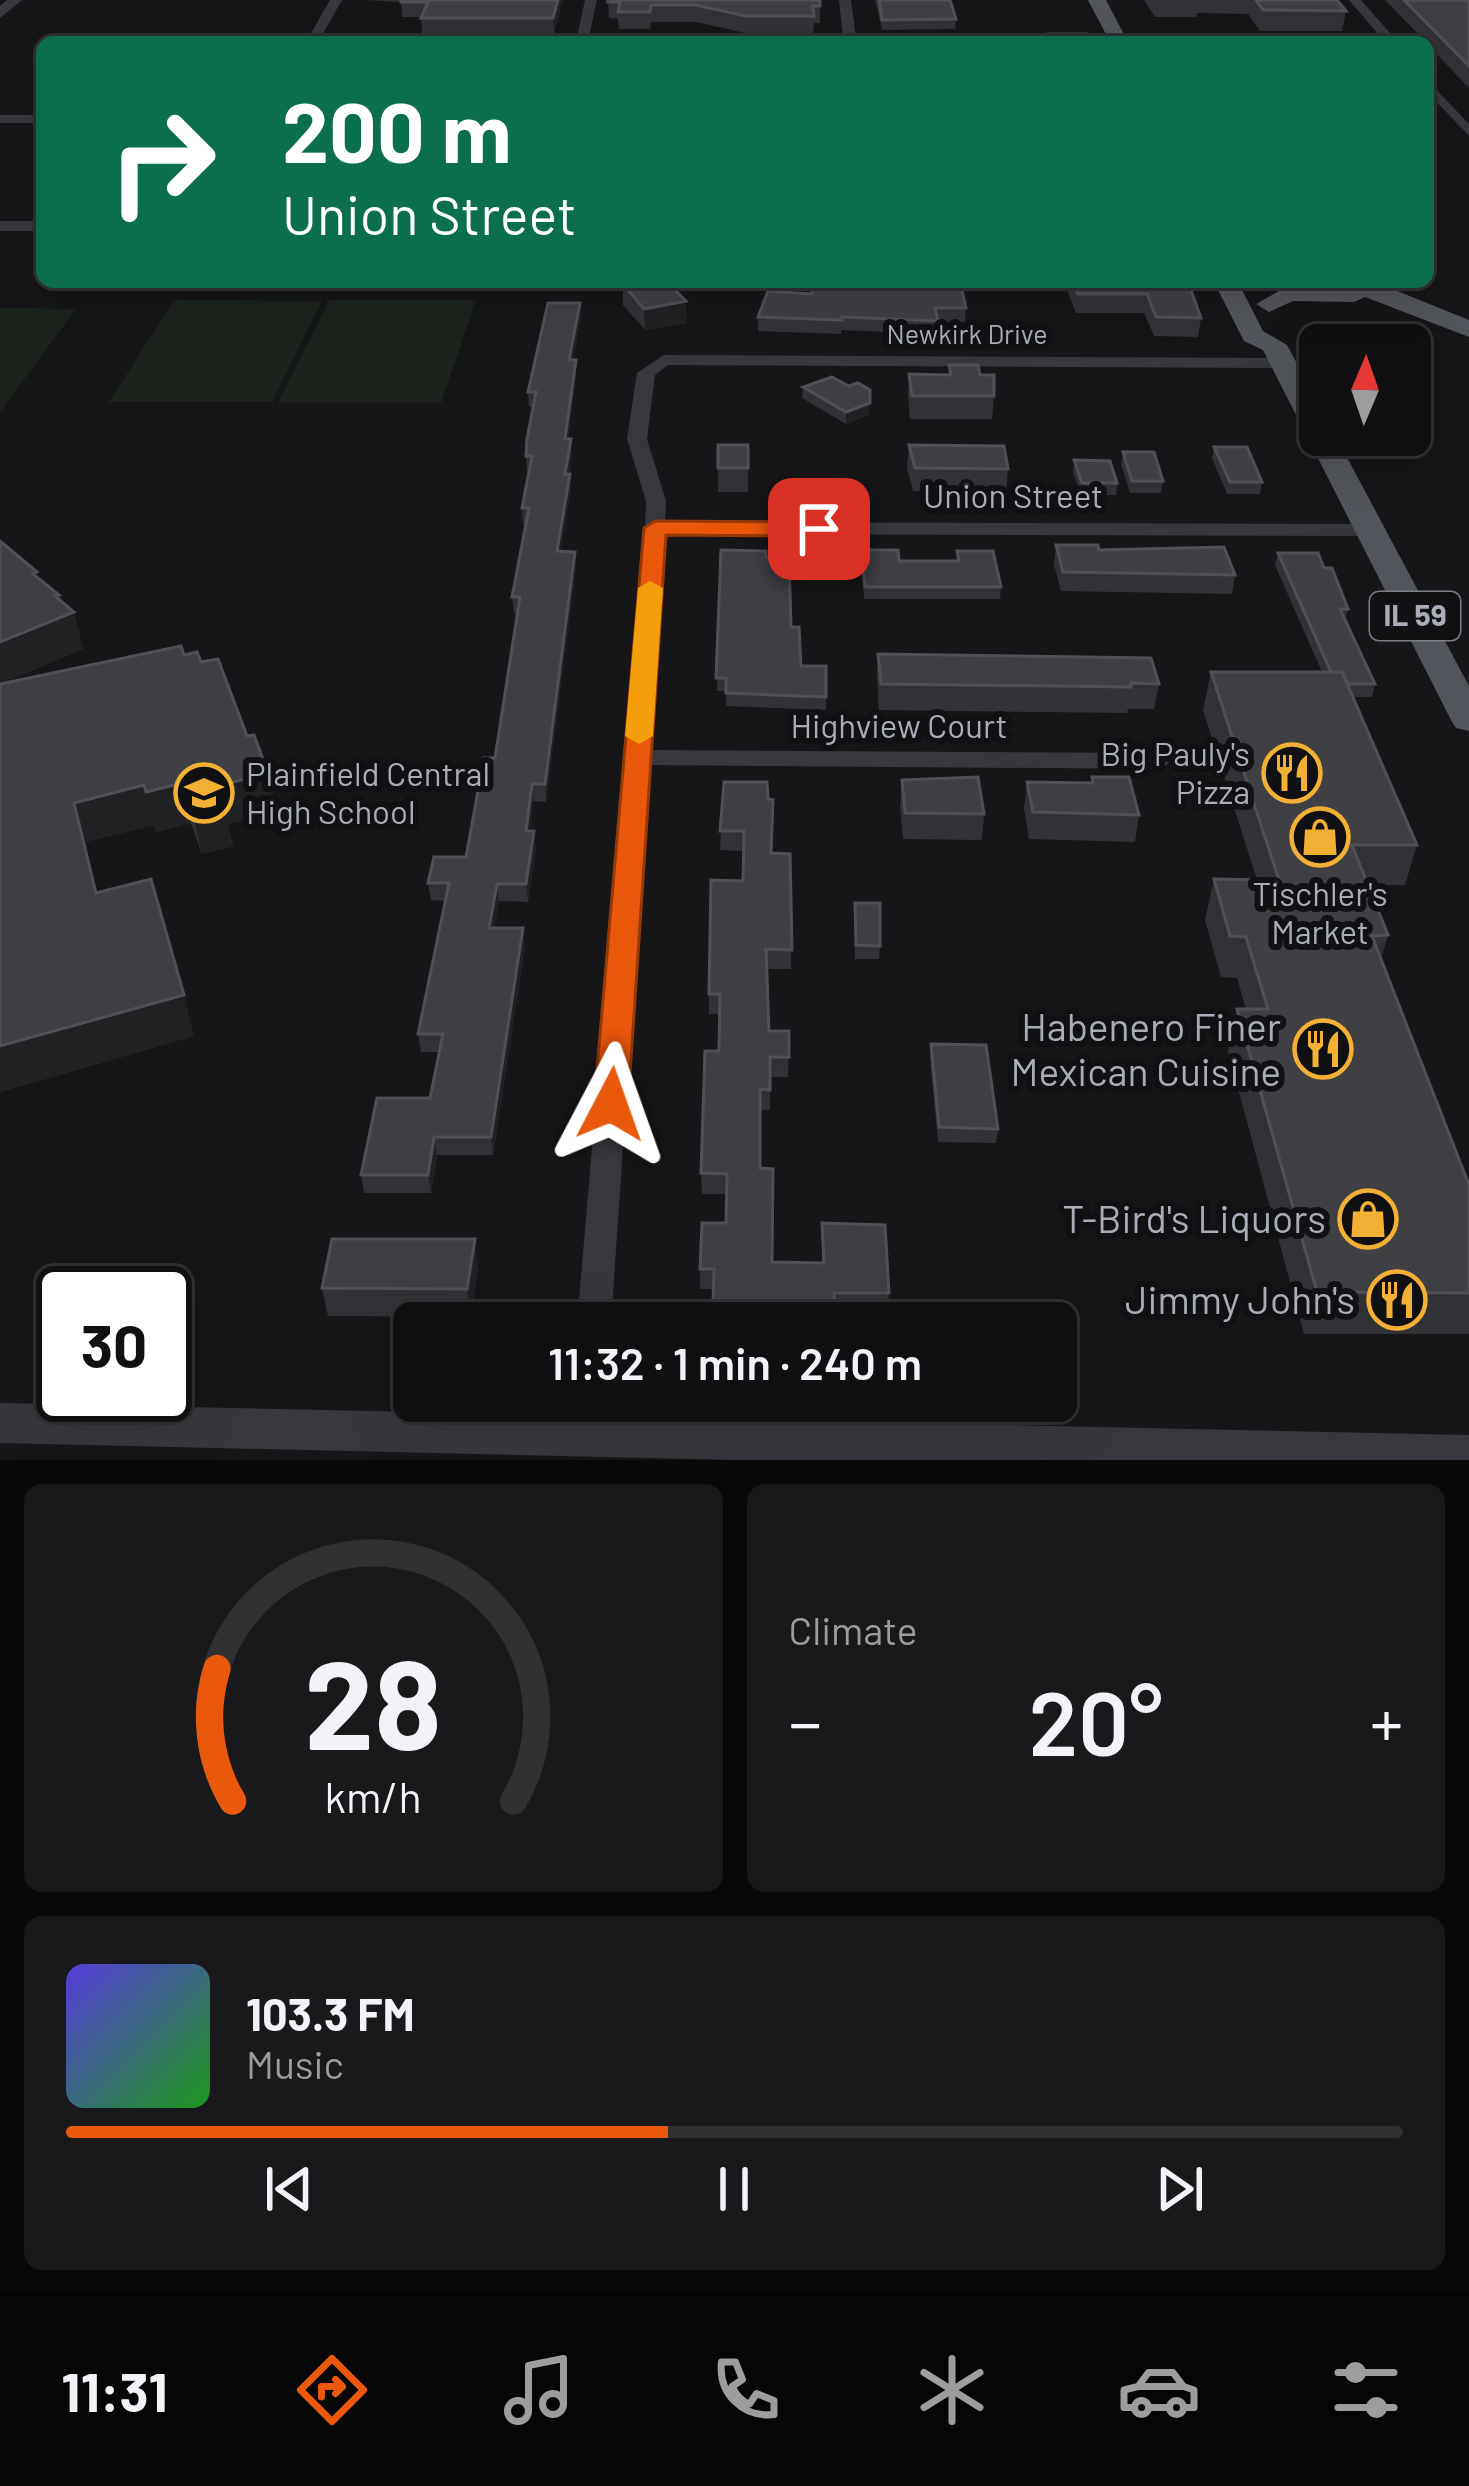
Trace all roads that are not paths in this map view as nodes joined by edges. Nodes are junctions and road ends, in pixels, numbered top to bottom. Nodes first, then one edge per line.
1 (15, 0) edge
2 (336, 0) edge
3 (591, 0) edge
4 (845, 0) edge
5 (1097, 0) edge
6 (1355, 0) edge
7 (0, 14) edge
8 (316, 36) edge
9 (583, 36) edge
10 (849, 36) edge
11 (1116, 36) edge
12 (1387, 36) edge
13 (1434, 92) edge
14 (0, 119) edge
15 (36, 119) edge
16 (1439, 124) dead end
17 (1466, 127) edge
18 (0, 226) edge
19 (36, 226) edge
20 (1229, 288) edge
21 (1356, 289) edge
22 (1263, 293) edge
23 (1465, 326) edge
24 (1279, 354) junction
25 (1299, 392) edge
26 (1332, 456) edge
27 (655, 528) junction
28 (1370, 530) junction
29 (1466, 708) edge
30 (638, 757) junction
31 (1160, 760) dead end
32 (596, 1302) edge
33 (393, 1421) edge
34 (659, 1422) edge
35 (0, 1424) edge
36 (1469, 1456) edge

1 - 7 street
2 - 8 street
3 - 9 street
4 - 10 street
5 - 11 main road
6 - 12 street
13 - 17 street
14 - 15 street
16 - 17 street
18 - 19 street
20 - 24 main road, IL 59
21 - 22 main road
21 - 23 main road
22 - 24 main road, IL 59
24 - 25 main road, IL 59
24 - 27 street, Newkirk Drive
26 - 28 main road, IL 59
27 - 28 street, Union Street
27 - 30 street
28 - 29 main road, IL 59
30 - 31 street, Highview Court
30 - 32 street
33 - 35 street
34 - 36 street

